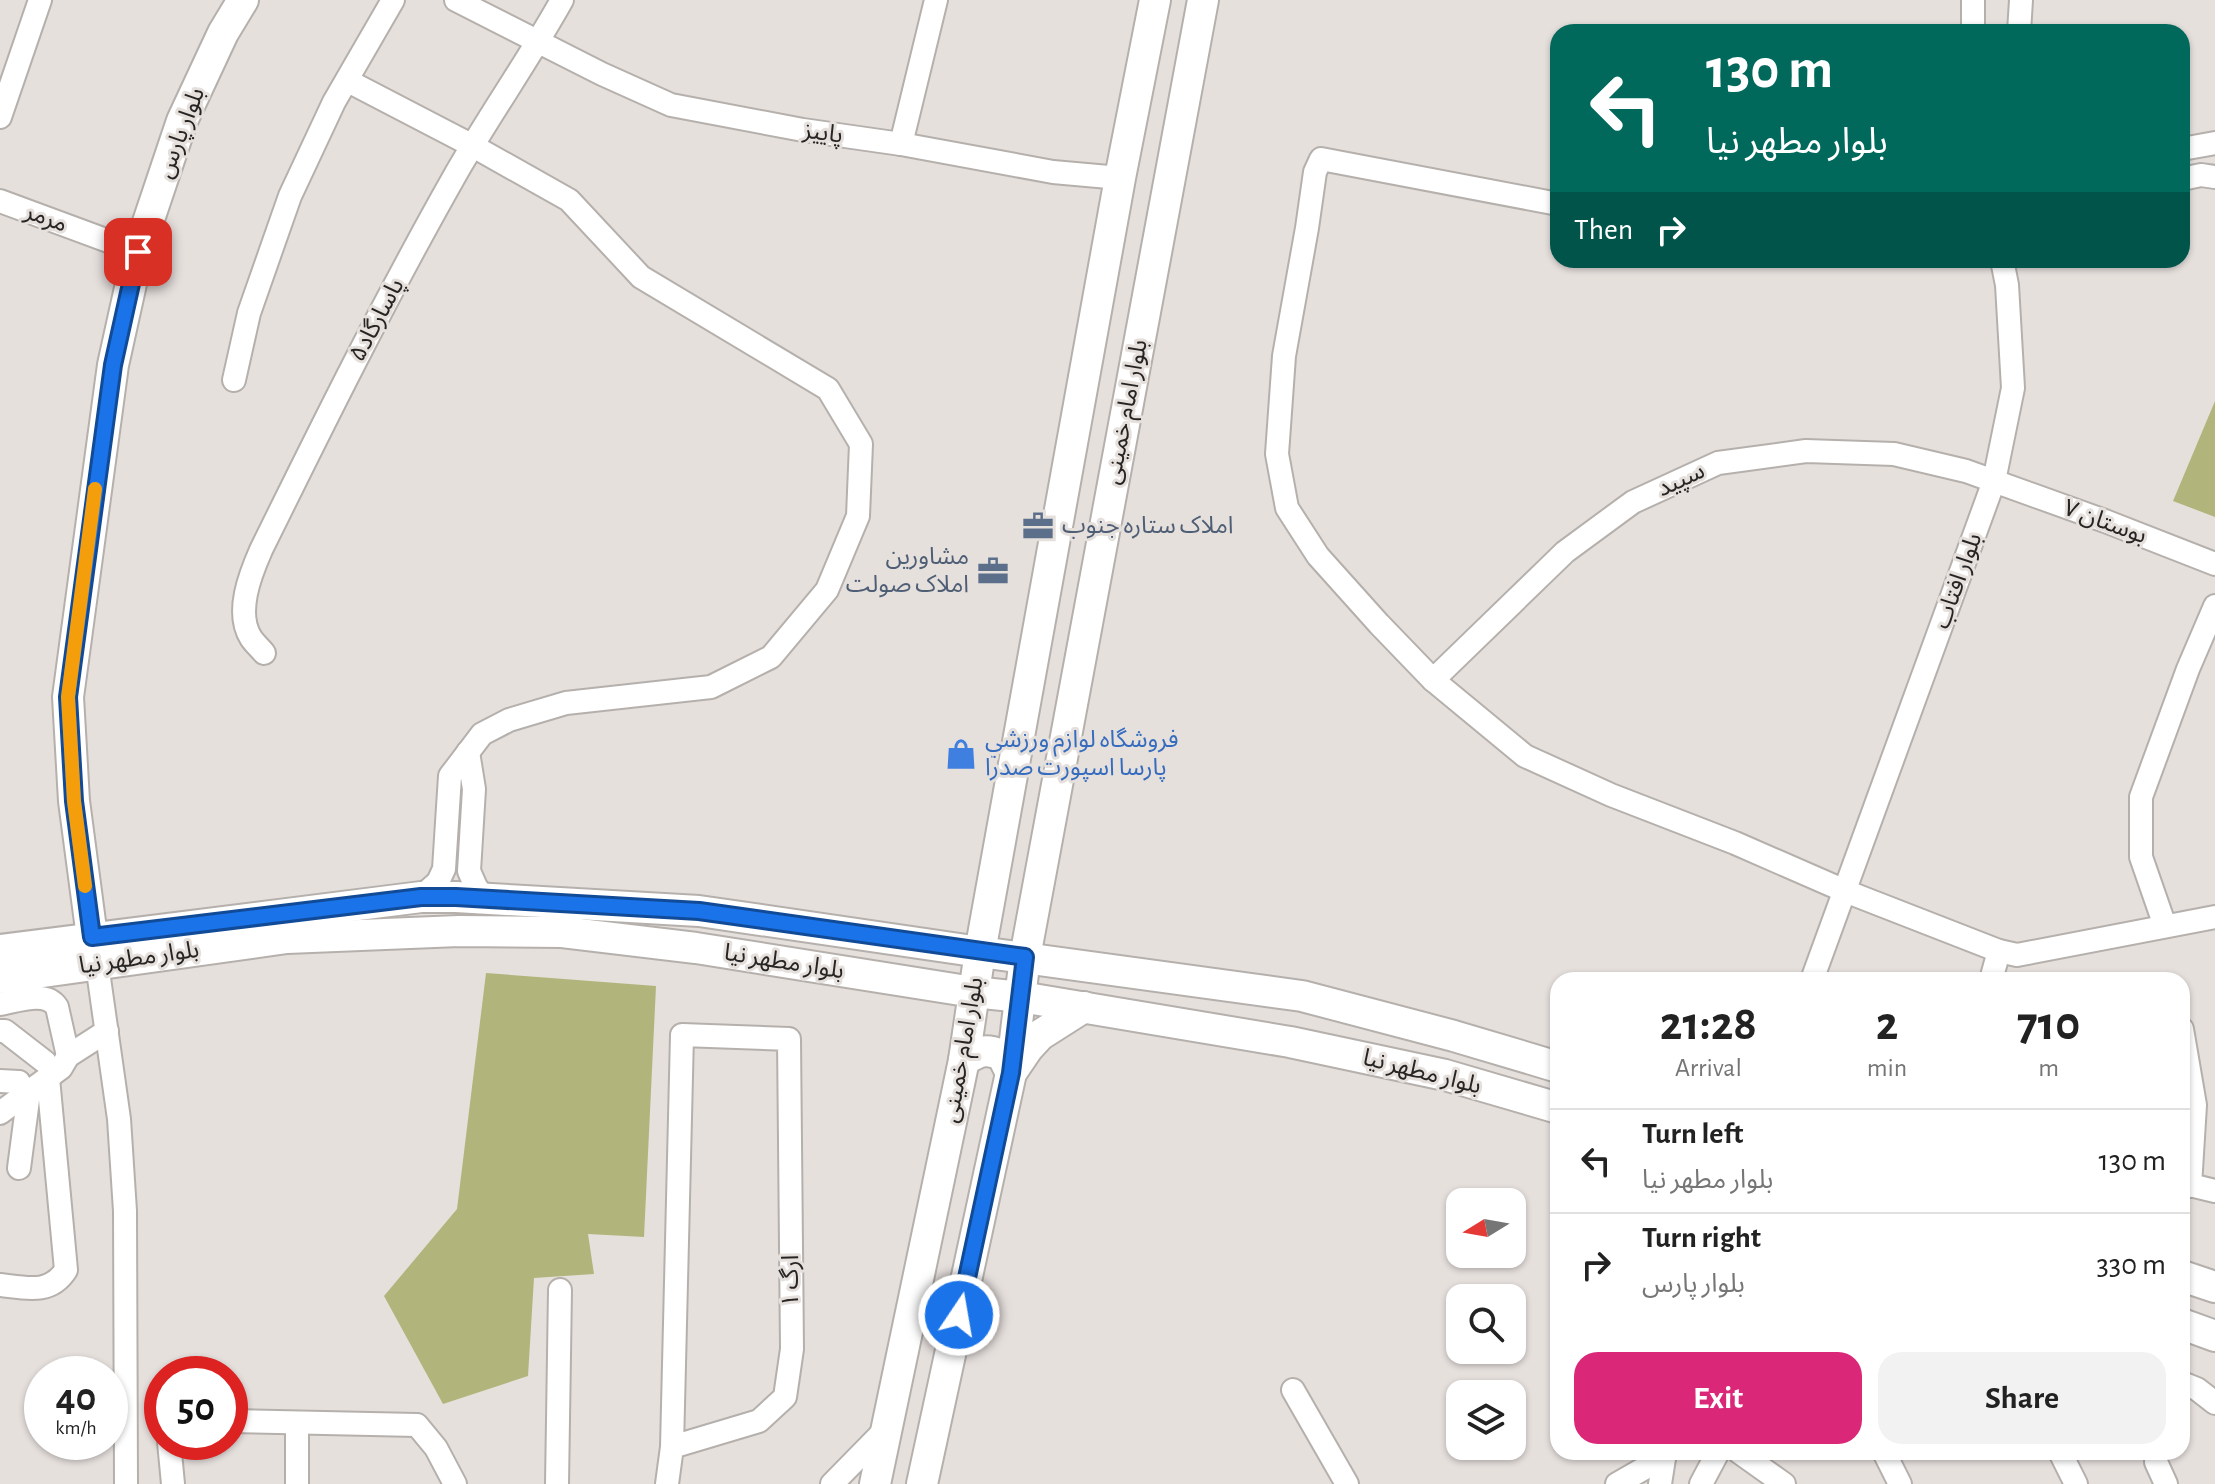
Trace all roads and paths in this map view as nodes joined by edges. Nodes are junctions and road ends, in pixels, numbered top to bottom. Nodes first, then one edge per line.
1 (243, 0) edge
2 (393, 0) edge
3 (456, 0) edge
4 (562, 0) edge
5 (936, 0) edge
6 (1155, 0) edge
7 (1203, 0) edge
8 (1973, 0) edge
9 (2021, 0) edge
10 (38, 1) edge
11 (1973, 24) edge
12 (2019, 24) edge
13 (539, 42) junction
14 (348, 81) junction
15 (0, 117) edge
16 (2215, 143) edge
17 (901, 144) junction
18 (473, 146) junction
19 (2190, 148) edge
20 (2190, 177) edge
21 (2215, 177) edge
22 (1120, 178) junction
23 (0, 201) edge
24 (1550, 202) edge
25 (138, 252) junction
26 (2004, 268) edge
27 (234, 380) dead end
28 (1994, 481) junction
29 (2215, 564) edge
30 (2215, 606) edge
31 (264, 653) dead end
32 (1433, 680) junction
33 (468, 752) junction
34 (991, 888) junction
35 (1845, 891) junction
36 (421, 897) junction
37 (1036, 898) junction
38 (471, 899) junction
39 (2215, 917) edge
40 (2165, 926) junction
41 (459, 931) junction
42 (0, 950) edge
43 (94, 951) junction
44 (1999, 951) junction
45 (980, 952) junction
46 (1025, 957) junction
47 (1815, 972) edge
48 (1993, 972) edge
49 (0, 978) edge
50 (973, 992) junction
51 (1021, 997) junction
52 (0, 1004) edge
53 (1084, 1007) junction
54 (0, 1031) edge
55 (107, 1031) junction
56 (68, 1056) junction
57 (964, 1060) junction
58 (1550, 1065) edge
59 (46, 1070) junction
60 (1011, 1073) junction
61 (2190, 1076) edge
62 (16, 1085) edge
63 (0, 1098) edge
64 (1550, 1106) edge
65 (0, 1113) edge
66 (2190, 1149) edge
67 (19, 1168) dead end
68 (2190, 1185) edge
69 (2215, 1191) edge
70 (2190, 1279) edge
71 (0, 1285) edge
72 (2215, 1287) edge
73 (560, 1290) dead end
74 (2190, 1327) edge
75 (2215, 1336) edge
76 (1293, 1390) dead end
77 (2190, 1390) edge
78 (2215, 1403) edge
79 (248, 1422) edge
80 (297, 1423) junction
81 (885, 1430) junction
82 (672, 1447) junction
83 (171, 1460) edge
84 (1656, 1460) edge
85 (1663, 1460) edge
86 (1714, 1460) edge
87 (1750, 1460) edge
88 (1888, 1460) edge
89 (2064, 1460) edge
90 (2156, 1460) edge
91 (126, 1484) edge
92 (173, 1484) edge
93 (297, 1484) edge
94 (455, 1484) edge
95 (557, 1484) edge
96 (667, 1484) edge
97 (832, 1484) edge
98 (875, 1484) edge
99 (922, 1484) edge
100 (1347, 1484) edge
101 (1617, 1484) edge
102 (1660, 1484) edge
103 (1701, 1484) edge
104 (1784, 1484) edge
105 (1900, 1484) edge
106 (2076, 1484) edge
107 (2166, 1484) edge

1 - 25 main road, بلوار پارس
2 - 14 street
3 - 13 street, پاییز
4 - 13 street, پاسارگاد۵
5 - 17 street
6 - 22 main road, بلوار امام خمینی
7 - 37 main road, بلوار امام خمینی
8 - 11 street
9 - 12 street
10 - 15 street
13 - 17 street, پاییز
13 - 18 street, پاسارگاد۵
14 - 18 street
14 - 27 street
16 - 19 street
17 - 22 street, پاییز
18 - 31 street, پاسارگاد۵
18 - 33 street
20 - 21 street
22 - 34 main road, بلوار امام خمینی
23 - 25 street, مرمر
24 - 32 street
25 - 43 main road, بلوار پارس
26 - 28 street, بلوار افتاب
28 - 29 street, بوستان ۷
28 - 32 street, سپید
28 - 35 street, بلوار افتاب
30 - 40 street
32 - 35 street
33 - 36 street
33 - 38 street
34 - 37 main road
34 - 45 main road, بلوار امام خمینی
35 - 44 street
35 - 47 street, بلوار افتاب
36 - 38 main road, بلوار مطهر نیا
36 - 43 main road, بلوار مطهر نیا
37 - 46 main road, بلوار امام خمینی
38 - 41 main road
38 - 45 main road, بلوار مطهر نیا
39 - 40 street
40 - 44 street
41 - 43 main road, بلوار مطهر نیا
41 - 50 main road, بلوار مطهر نیا
42 - 43 main road, بلوار مطهر نیا
43 - 49 main road, بلوار مطهر نیا
43 - 55 street
44 - 48 street
45 - 46 main road, بلوار مطهر نیا
45 - 50 main road, بلوار امام خمینی
46 - 51 main road, بلوار امام خمینی
46 - 58 main road, بلوار مطهر نیا
50 - 51 main road, بلوار مطهر نیا
50 - 57 main road, بلوار امام خمینی
51 - 53 main road, بلوار مطهر نیا
51 - 60 main road, بلوار امام خمینی
52 - 56 street
53 - 60 main road
53 - 64 main road, بلوار مطهر نیا
54 - 59 street
55 - 56 street
55 - 91 street
56 - 59 street
57 - 60 main road
57 - 81 main road, بلوار امام خمینی
59 - 62 street
59 - 71 street
60 - 99 main road, بلوار امام خمینی
61 - 66 street
62 - 63 street
62 - 65 street
62 - 67 street
68 - 69 street
70 - 72 main road
73 - 95 street
74 - 75 main road
76 - 100 street
77 - 78 street
79 - 80 street
80 - 93 street
80 - 94 street
81 - 97 street
81 - 98 main road, بلوار امام خمینی
82 - 82 street, ارگ ۱
82 - 96 street
83 - 92 street
84 - 101 street
85 - 102 street
86 - 103 street
87 - 104 street
88 - 105 street
89 - 106 street
90 - 107 street

